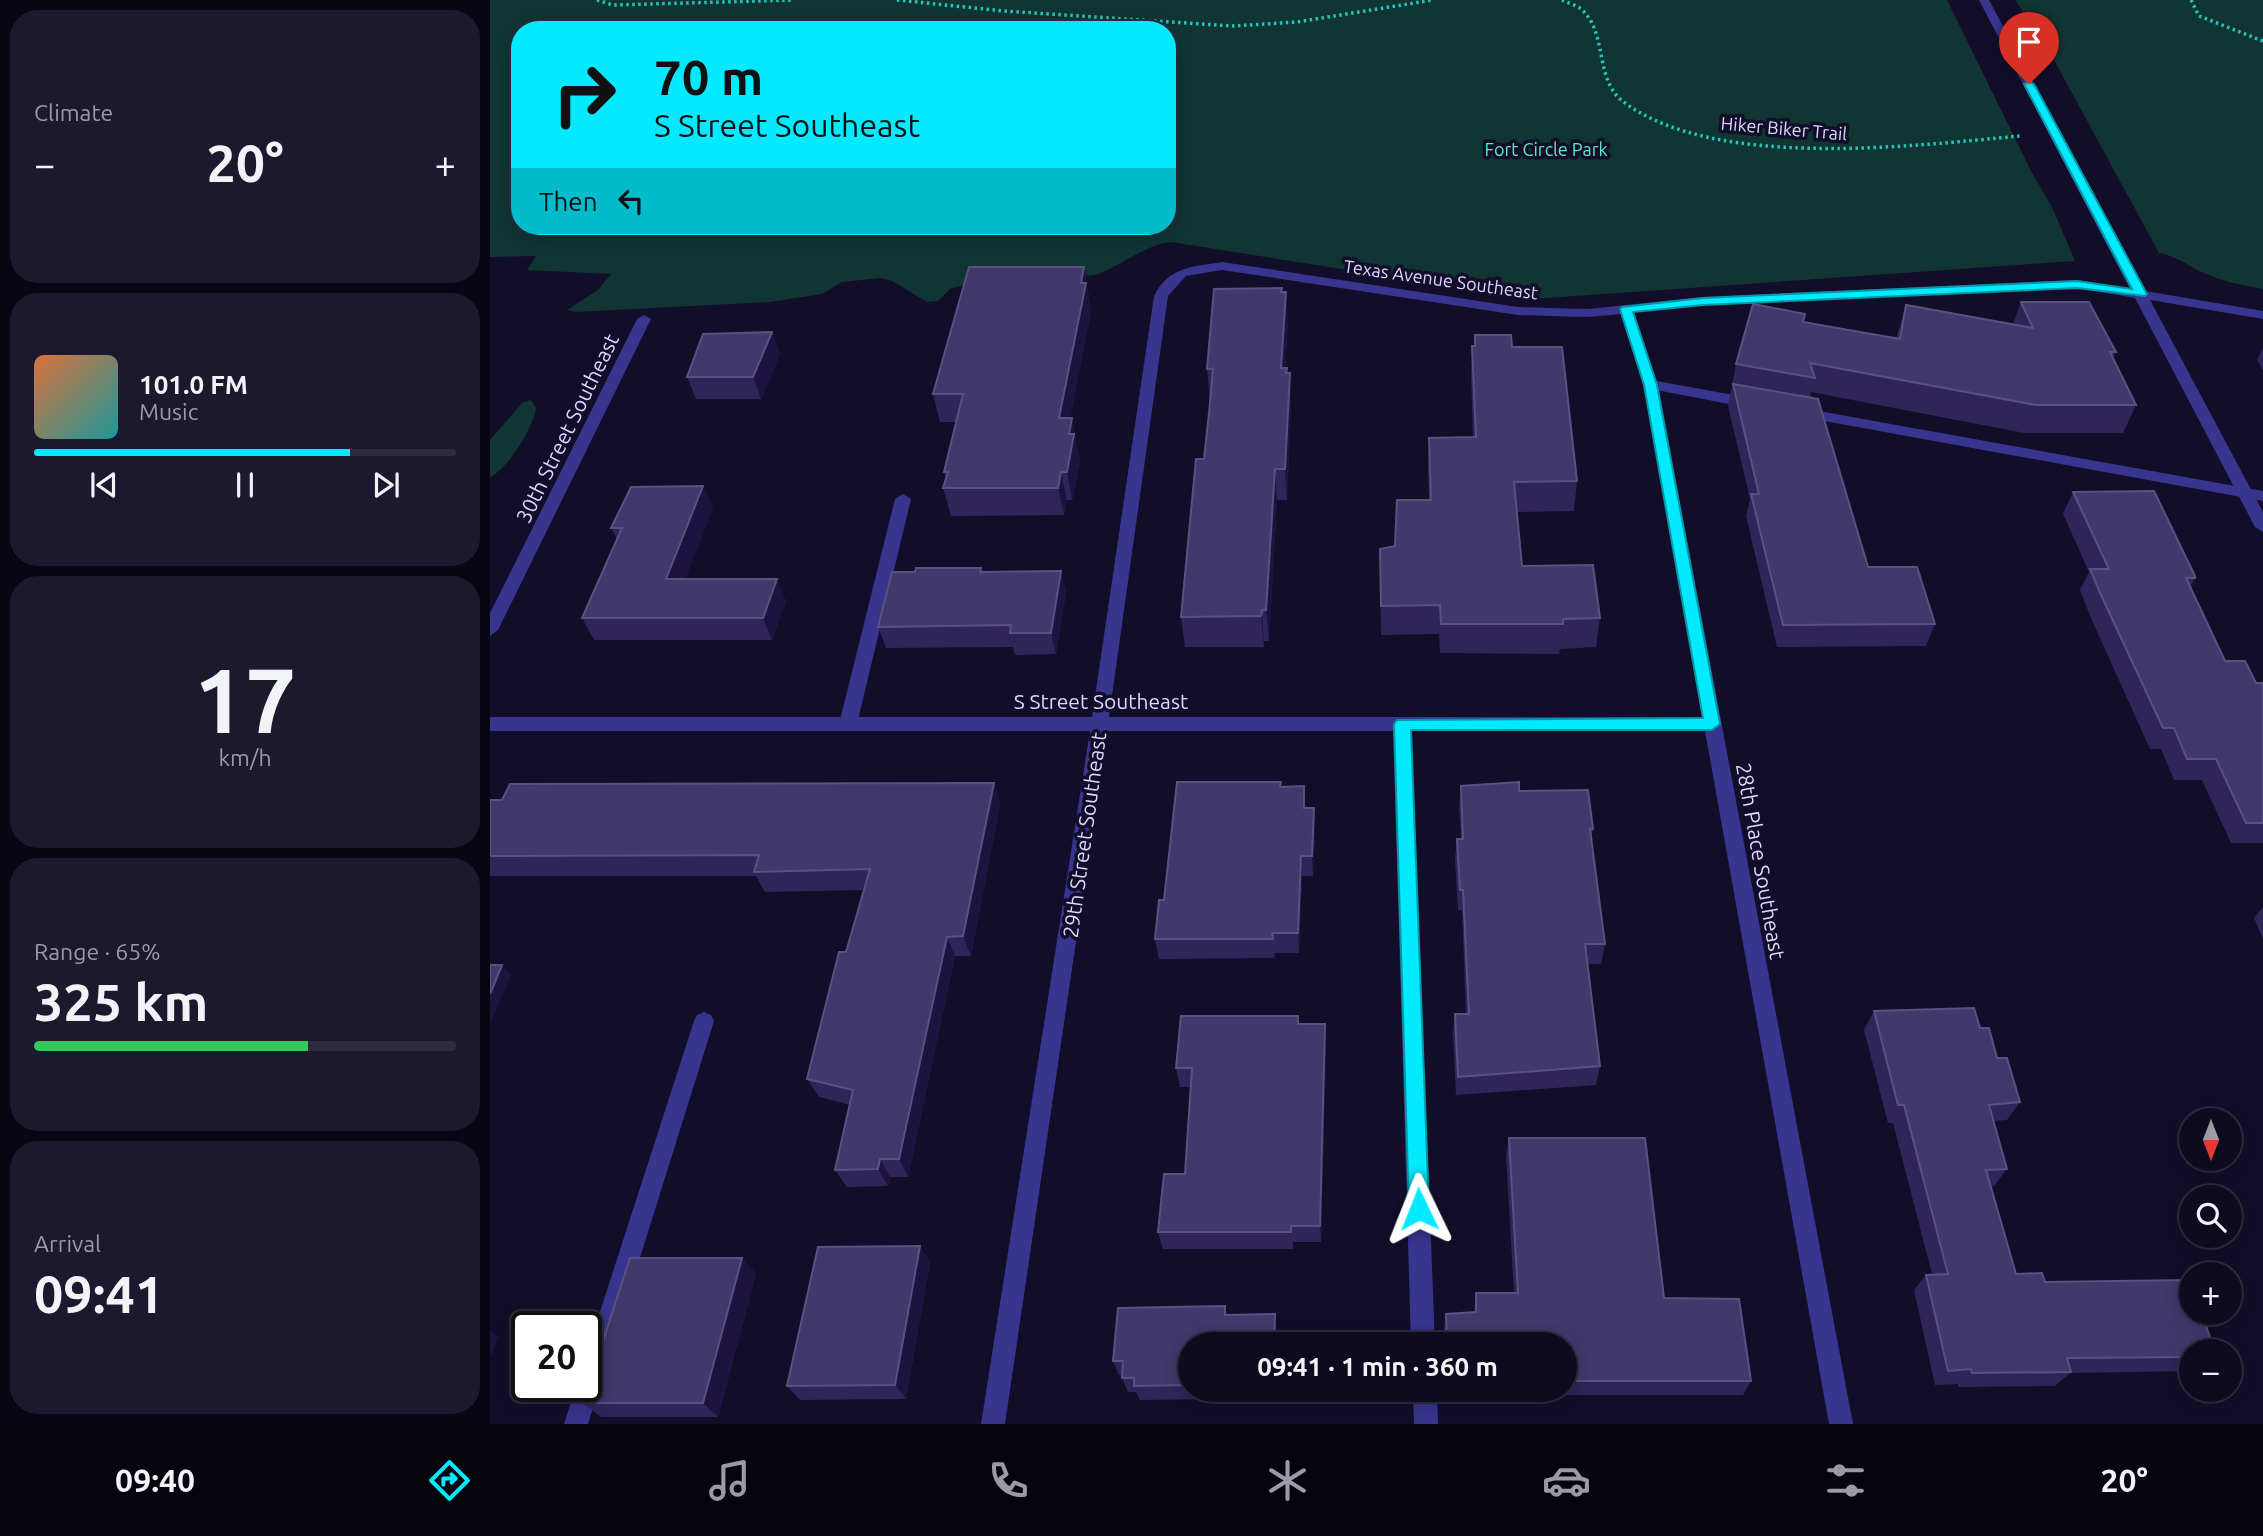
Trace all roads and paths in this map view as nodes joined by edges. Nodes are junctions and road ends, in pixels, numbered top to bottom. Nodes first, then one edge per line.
1 (597, 0) edge
2 (793, 0) edge
3 (897, 0) edge
4 (1433, 0) edge
5 (1562, 0) edge
6 (1984, 0) edge
7 (2191, 0) edge
8 (1156, 21) edge
9 (1176, 22) edge
10 (2263, 41) edge
11 (2022, 125) dead end
12 (1200, 269) joint
13 (2140, 294) junction
14 (1626, 309) junction
15 (2263, 315) edge
16 (644, 319) dead end
17 (1651, 385) junction
18 (2245, 493) junction
19 (2263, 496) edge
20 (903, 499) dead end
21 (2263, 527) edge
22 (490, 630) edge
23 (490, 724) edge
24 (848, 724) junction
25 (1100, 724) junction
26 (1402, 724) junction
27 (1712, 724) junction
28 (704, 1021) dead end
29 (1423, 1332) edge
30 (1425, 1402) edge
31 (576, 1424) edge
32 (993, 1424) edge
33 (1426, 1424) edge
34 (1841, 1424) edge

1 - 2 path
3 - 8 path
4 - 9 path
5 - 11 path, Hiker Biker Trail
6 - 13 street
7 - 10 path
12 - 14 street, Texas Avenue Southeast
12 - 25 street, 29th Street Southeast
13 - 14 street, Texas Avenue Southeast
13 - 15 street, Texas Avenue Southeast
13 - 18 street
14 - 17 street, 28th Place Southeast
16 - 22 street, 30th Street Southeast
17 - 18 street
17 - 27 street, 28th Place Southeast
18 - 19 street
18 - 21 street
20 - 24 street
23 - 24 street, S Street Southeast
24 - 25 street, S Street Southeast
25 - 26 street, S Street Southeast
25 - 32 street, 29th Street Southeast
26 - 27 street, S Street Southeast
26 - 29 street
27 - 34 street, 28th Place Southeast
28 - 31 street
30 - 33 street

